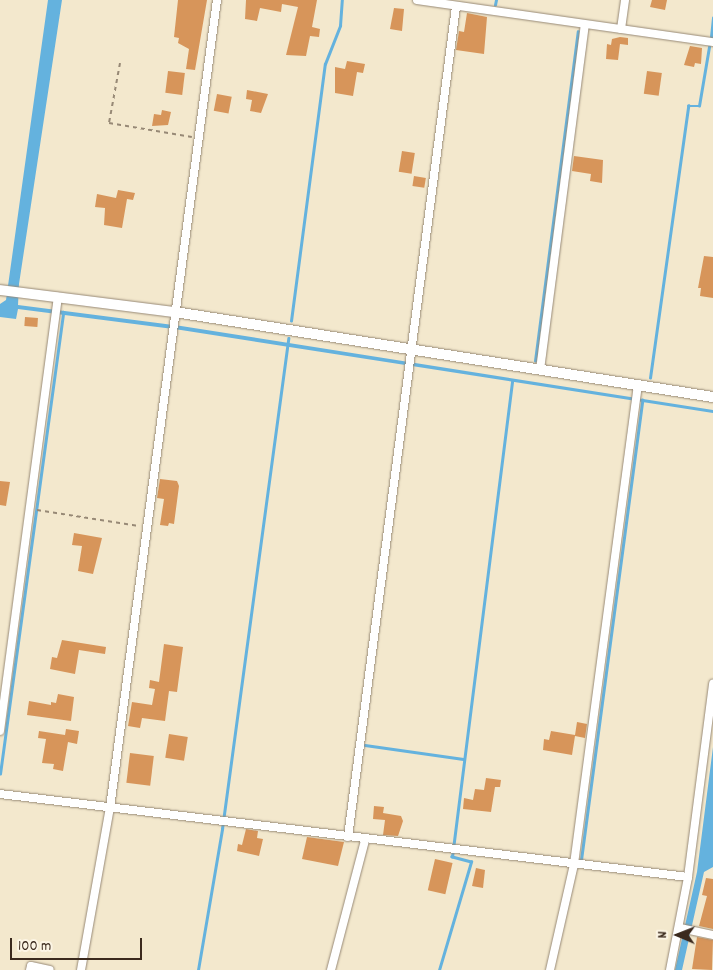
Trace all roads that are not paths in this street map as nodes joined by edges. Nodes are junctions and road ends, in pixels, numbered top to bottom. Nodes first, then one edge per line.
1 (217, 0) edge
2 (416, 0) edge
3 (625, 0) edge
4 (456, 7) junction
5 (585, 25) junction
6 (621, 29) junction
7 (713, 42) edge
8 (3, 291) edge
9 (58, 302) junction
10 (174, 317) junction
11 (410, 359) junction
12 (540, 370) junction
13 (637, 390) junction
14 (713, 397) edge
15 (713, 684) edge
16 (0, 731) edge
17 (0, 794) edge
18 (110, 808) junction
19 (348, 837) junction
20 (365, 840) junction
21 (574, 864) junction
22 (688, 877) junction
23 (685, 929) junction
24 (713, 935) edge
25 (30, 970) edge
26 (50, 970) edge
27 (82, 970) edge
28 (331, 970) edge
29 (550, 970) edge
30 (670, 970) edge

1 - 10 street
2 - 4 street
3 - 6 street
4 - 5 street
4 - 11 street
5 - 6 street
5 - 12 street
6 - 7 street
8 - 9 street
9 - 10 street
9 - 16 street
10 - 11 street
10 - 18 street
11 - 12 street
11 - 19 street
12 - 13 street
13 - 14 street
13 - 21 street
15 - 22 street
17 - 18 street
18 - 19 street
18 - 27 street
19 - 20 street
20 - 21 street
20 - 28 street
21 - 22 street
21 - 29 street
22 - 23 street
23 - 24 street
23 - 30 street
25 - 26 street

